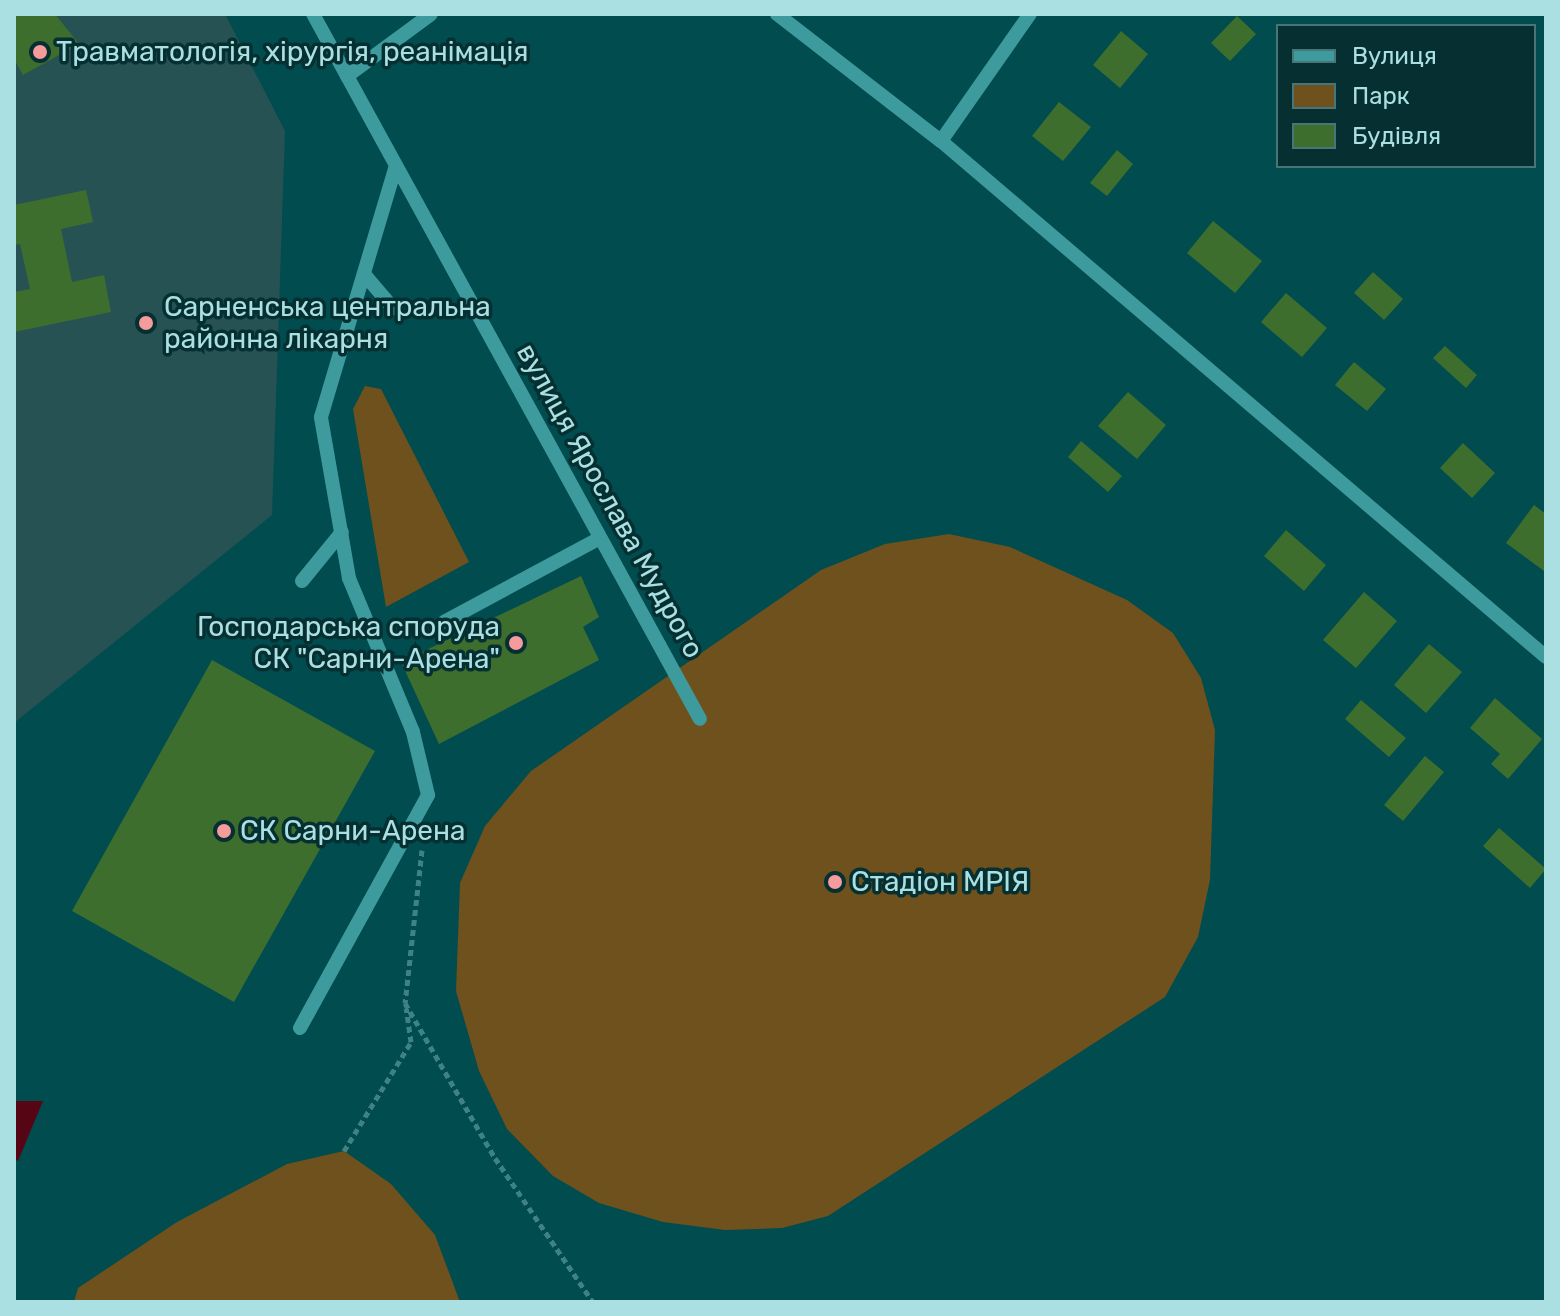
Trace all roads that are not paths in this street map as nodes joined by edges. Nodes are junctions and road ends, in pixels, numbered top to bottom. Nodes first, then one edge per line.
1 (313, 14) edge
2 (431, 14) edge
3 (777, 14) edge
4 (1030, 14) edge
5 (347, 76) junction
6 (941, 141) junction
7 (396, 166) junction
8 (364, 274) junction
9 (393, 308) dead end
10 (342, 532) junction
11 (600, 538) junction
12 (302, 581) dead end
13 (444, 622) dead end
14 (1546, 657) edge
15 (700, 719) dead end
16 (300, 1028) dead end

1 - 5 street, вулиця Ярослава Мудрого
2 - 5 street
3 - 6 street
4 - 6 street
5 - 7 street, вулиця Ярослава Мудрого
6 - 14 street
7 - 8 street
7 - 11 street, вулиця Ярослава Мудрого
8 - 9 street
8 - 10 street
10 - 12 street
10 - 16 street
11 - 13 street
11 - 15 street, вулиця Ярослава Мудрого

